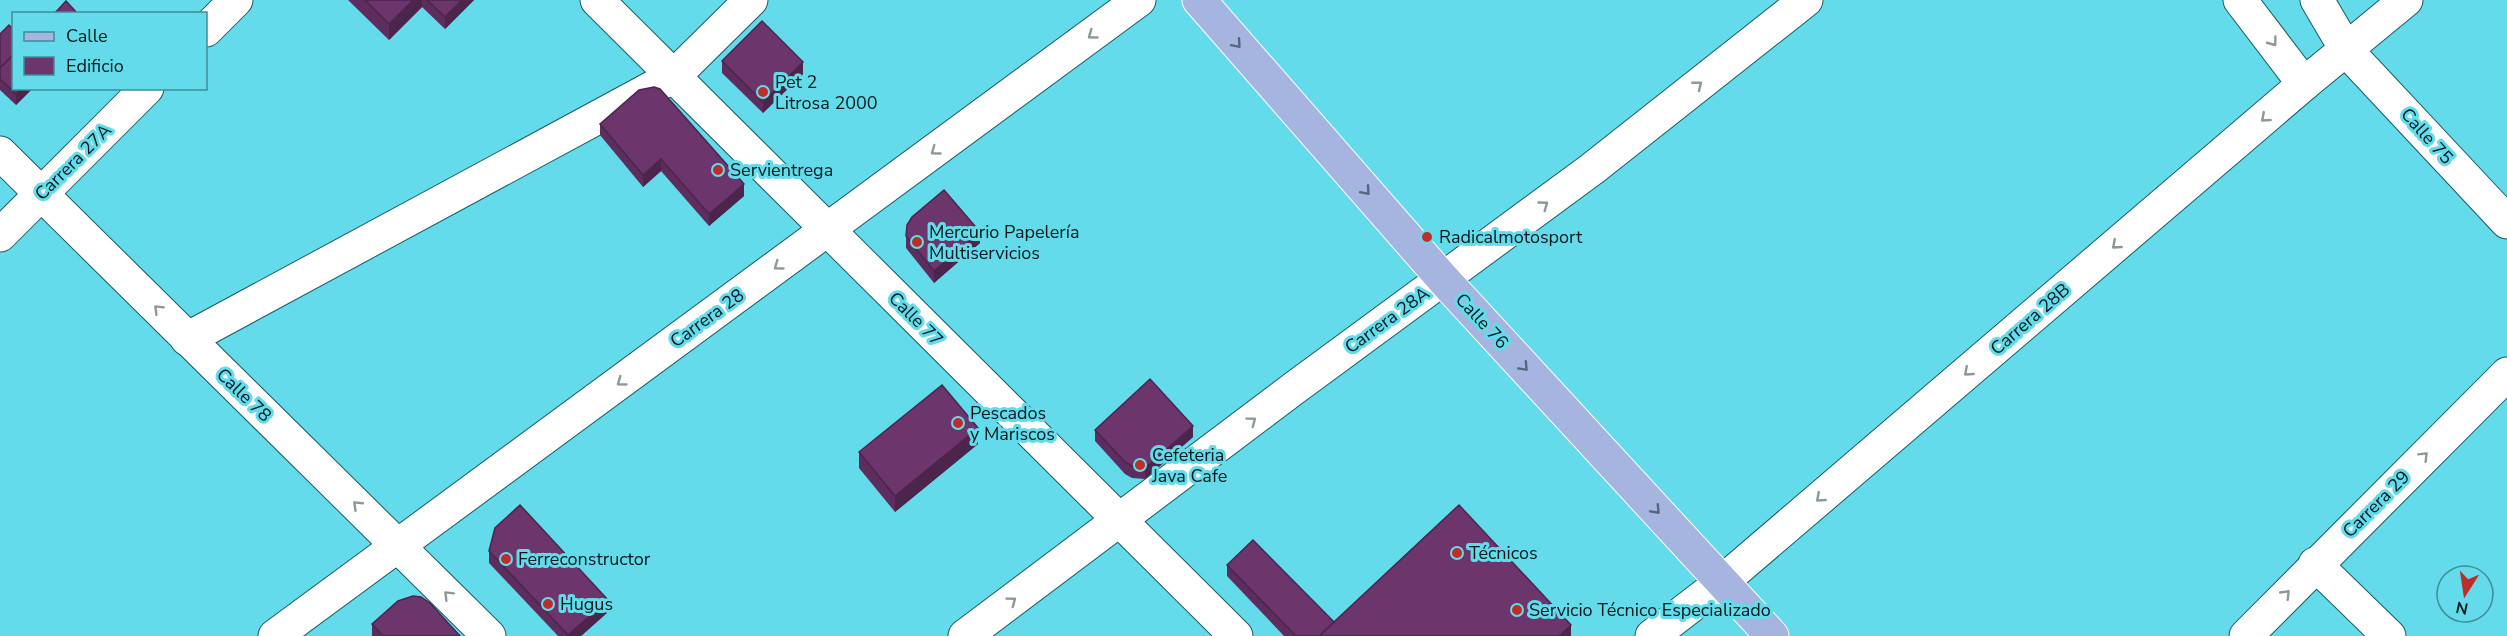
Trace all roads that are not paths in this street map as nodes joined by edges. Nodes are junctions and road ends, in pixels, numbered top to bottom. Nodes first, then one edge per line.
1 (236, 0) edge
2 (597, 0) edge
3 (751, 0) edge
4 (1139, 0) edge
5 (1199, 0) edge
6 (2240, 0) edge
7 (2317, 0) edge
8 (2406, 0) edge
9 (1793, 3) edge
10 (207, 29) edge
11 (2348, 51) junction
12 (674, 76) junction
13 (2304, 84) junction
14 (145, 90) edge
15 (0, 153) edge
16 (41, 194) junction
17 (2507, 222) edge
18 (827, 230) junction
19 (0, 235) edge
20 (1443, 279) junction
21 (188, 339) junction
22 (2507, 374) edge
23 (1119, 521) junction
24 (398, 546) junction
25 (2316, 564) junction
26 (1722, 582) junction
27 (275, 636) edge
28 (489, 636) edge
29 (965, 636) edge
30 (1236, 636) edge
31 (1652, 636) edge
32 (1772, 636) edge
33 (2246, 636) edge
34 (2389, 636) edge

1 - 10 street
2 - 12 street, Calle 77
3 - 12 street
4 -> 18 street, Carrera 28
5 -> 20 main road, Calle 76
6 -> 13 street
7 - 11 street, Calle 75
8 - 11 street, Carrera 28B
20 -> 9 street, Carrera 28A
11 - 13 street, Carrera 28B
11 - 17 street, Calle 75
12 - 18 street, Calle 77
12 - 21 street
13 -> 26 street, Carrera 28B
14 - 16 street, Carrera 27A
15 - 16 street, Calle 78
16 - 19 street, Carrera 27A
21 -> 16 street, Calle 78
18 - 23 street, Calle 77
18 -> 24 street, Carrera 28
23 -> 20 street, Carrera 28A
20 -> 26 main road, Calle 76
24 -> 21 street, Calle 78
25 -> 22 street, Carrera 29
29 -> 23 street, Carrera 28A
23 - 30 street, Calle 77
24 - 27 street, Carrera 28
28 -> 24 street, Calle 78
33 -> 25 street, Carrera 29
25 - 34 street
26 - 31 street, Carrera 28B
26 - 32 main road, Calle 76

